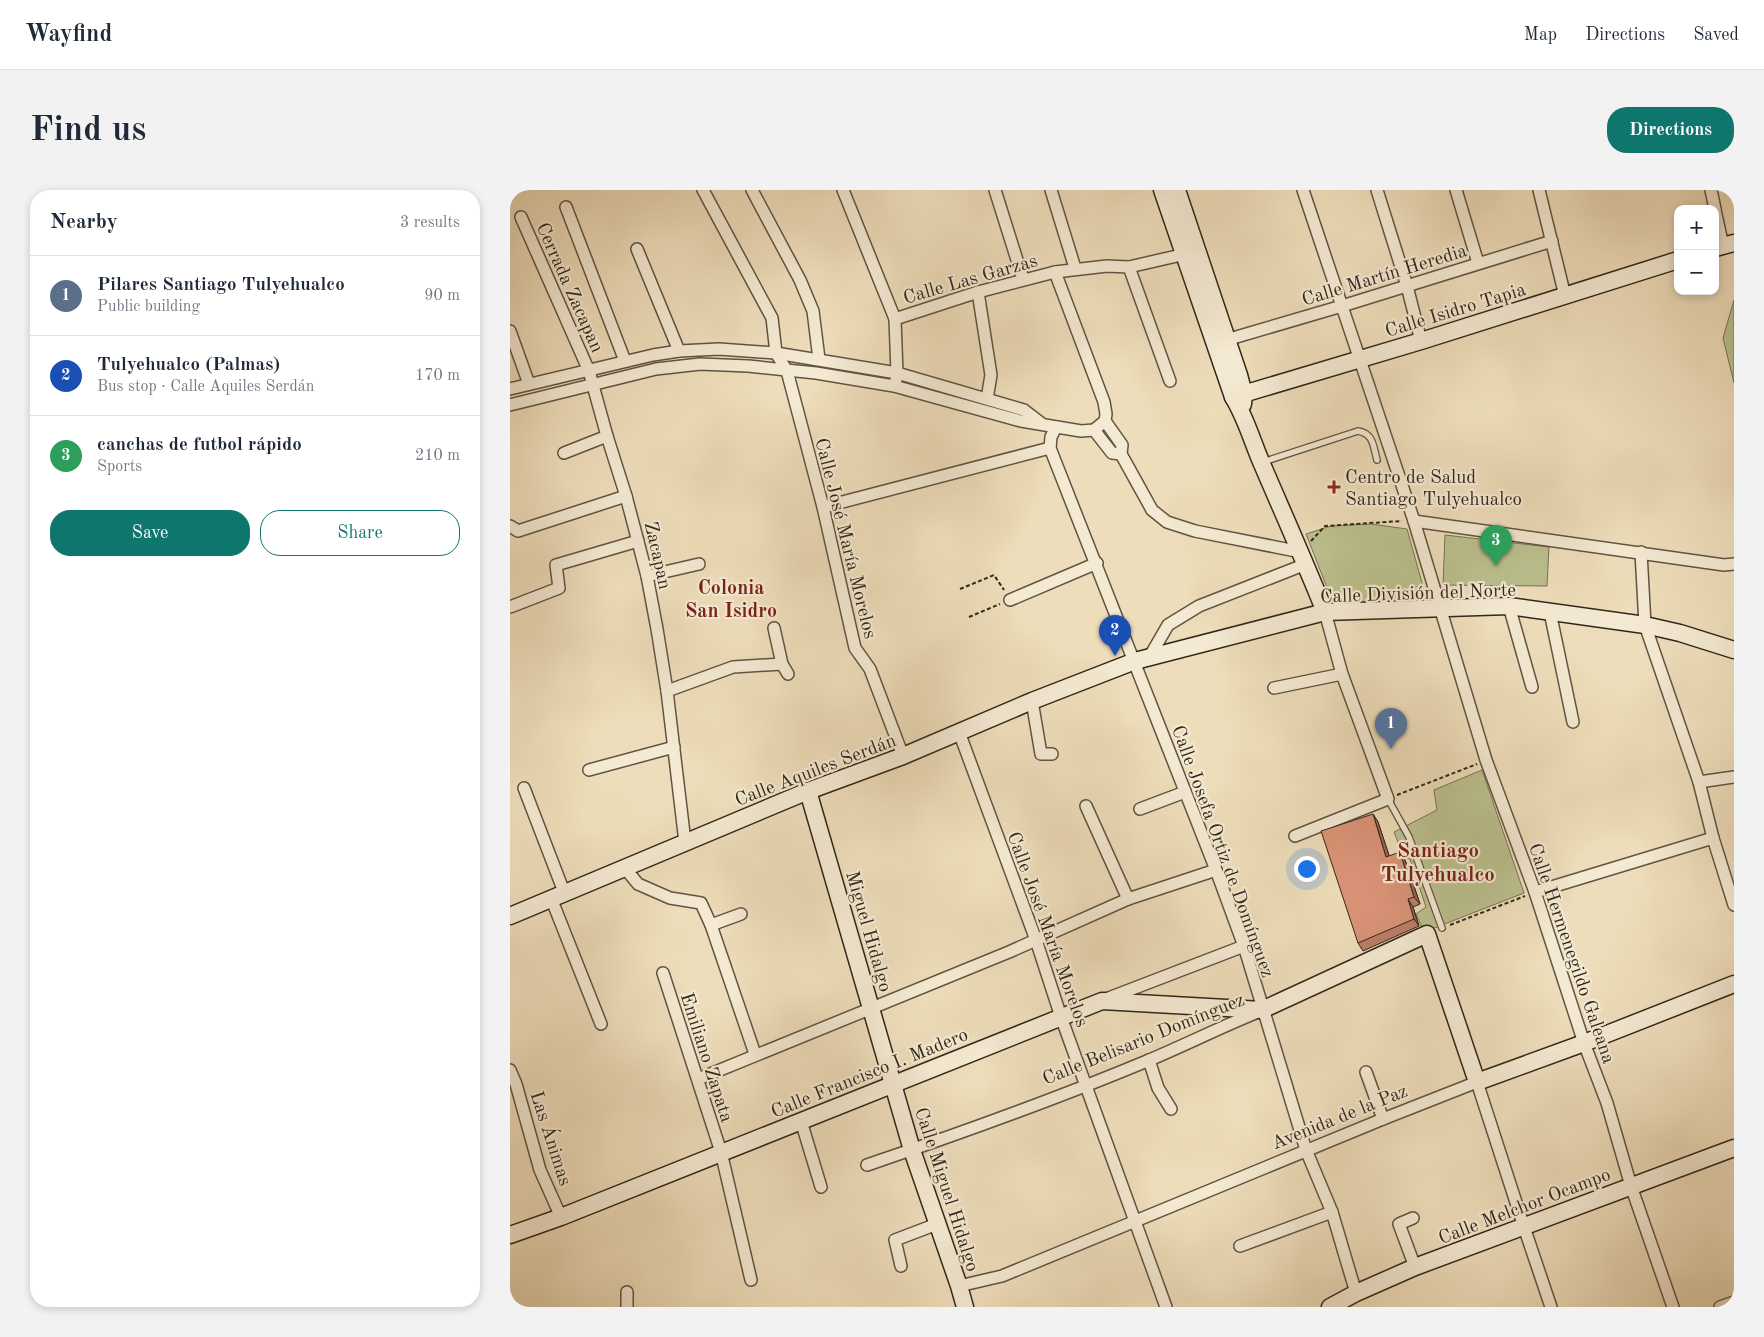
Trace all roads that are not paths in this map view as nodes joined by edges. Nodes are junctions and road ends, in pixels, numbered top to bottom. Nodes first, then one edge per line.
1 (704, 190) edge
2 (752, 190) edge
3 (843, 190) edge
4 (996, 190) edge
5 (1051, 190) edge
6 (1162, 190) edge
7 (1177, 190) edge
8 (1303, 190) edge
9 (1378, 190) edge
10 (1456, 190) edge
11 (1539, 190) edge
12 (1711, 190) edge
13 (1714, 205) edge
14 (566, 207) dead end
15 (521, 217) dead end
16 (1719, 226) edge
17 (1552, 241) junction
18 (1724, 246) edge
19 (638, 249) dead end
20 (1190, 253) junction
21 (1674, 261) edge
22 (1478, 263) junction
23 (1129, 267) junction
24 (1075, 268) junction
25 (1055, 272) junction
26 (1023, 279) junction
27 (1407, 286) junction
28 (978, 292) junction
29 (1565, 296) junction
30 (1342, 306) junction
31 (895, 319) junction
32 (510, 331) edge
33 (1226, 340) junction
34 (1421, 341) junction
35 (679, 351) junction
36 (776, 353) junction
37 (1360, 358) junction
38 (819, 359) junction
39 (625, 361) junction
40 (589, 371) junction
41 (787, 371) junction
42 (897, 373) junction
43 (1170, 381) dead end
44 (530, 384) junction
45 (593, 384) junction
46 (894, 386) junction
47 (510, 389) edge
48 (1238, 396) junction
49 (987, 400) junction
50 (510, 406) edge
51 (1105, 421) junction
52 (1042, 424) junction
53 (1056, 427) junction
54 (1094, 430) junction
55 (607, 436) junction
56 (1050, 448) junction
57 (564, 453) dead end
58 (1120, 454) junction
59 (1377, 460) dead end
60 (1261, 462) junction
61 (626, 496) junction
62 (823, 507) junction
63 (1414, 521) junction
64 (510, 526) edge
65 (638, 541) junction
66 (1641, 552) junction
67 (1304, 558) junction
68 (1097, 563) junction
69 (699, 564) dead end
70 (1729, 564) edge
71 (1734, 574) edge
72 (647, 576) junction
73 (1010, 600) road end
74 (1509, 606) junction
75 (510, 607) edge
76 (1441, 609) junction
77 (1325, 612) junction
78 (1550, 612) junction
79 (1645, 625) junction
80 (774, 628) dead end
81 (1734, 650) edge
82 (1143, 659) junction
83 (782, 664) junction
84 (788, 674) dead end
85 (1342, 674) junction
86 (1532, 687) dead end
87 (1274, 688) dead end
88 (667, 691) junction
89 (1032, 701) junction
90 (1573, 722) dead end
91 (959, 732) junction
92 (674, 747) junction
93 (1052, 754) dead end
94 (903, 756) junction
95 (589, 770) dead end
96 (1734, 777) edge
97 (1699, 782) junction
98 (524, 788) dead end
99 (808, 791) junction
100 (1186, 792) junction
101 (1388, 799) junction
102 (1086, 806) dead end
103 (1140, 809) dead end
104 (1295, 836) dead end
105 (1713, 838) junction
106 (685, 842) junction
107 (624, 867) junction
108 (1216, 870) junction
109 (1535, 892) junction
110 (558, 895) junction
111 (1128, 900) junction
112 (1734, 905) edge
113 (741, 914) dead end
114 (510, 916) edge
115 (711, 925) junction
116 (1435, 931) junction
117 (1036, 940) junction
118 (1244, 946) junction
119 (663, 974) dead end
120 (1734, 984) edge
121 (1102, 1001) junction
122 (871, 1008) junction
123 (1262, 1010) junction
124 (1061, 1017) junction
125 (601, 1024) dead end
126 (1584, 1043) junction
127 (755, 1054) junction
128 (1149, 1060) junction
129 (510, 1070) edge
130 (1366, 1072) dead end
131 (698, 1079) junction
132 (1478, 1082) junction
133 (893, 1083) junction
134 (1087, 1085) junction
135 (1171, 1109) dead end
136 (1382, 1119) junction
137 (801, 1121) junction
138 (1734, 1148) edge
139 (912, 1150) junction
140 (1306, 1150) junction
141 (720, 1152) junction
142 (867, 1165) dead end
143 (1631, 1186) junction
144 (821, 1187) dead end
145 (1332, 1212) junction
146 (561, 1217) junction
147 (1413, 1218) dead end
148 (1135, 1222) junction
149 (937, 1224) junction
150 (1524, 1228) junction
151 (510, 1236) edge
152 (1240, 1246) dead end
153 (901, 1266) dead end
154 (1415, 1267) junction
155 (751, 1280) dead end
156 (959, 1286) junction
157 (627, 1292) dead end
158 (1356, 1293) junction
159 (1734, 1302) edge
160 (627, 1307) edge
161 (965, 1307) edge
162 (1166, 1307) edge
163 (1330, 1307) edge
164 (1551, 1307) edge
165 (1673, 1307) edge
166 (1720, 1307) edge

1 - 36 street
2 - 38 street
3 - 31 street
4 - 26 street
5 - 24 street
6 - 20 main road
7 - 20 main road
8 - 30 street, Calle Hermenegildo Galeana
9 - 27 street
10 - 22 street
11 - 17 street
12 - 13 street
14 - 39 street
15 - 40 street, Cerrada Zacapan
16 - 18 street
17 - 22 street, Calle Martín Heredia
17 - 29 street
19 - 35 street
20 - 23 street, Calle Las Garzas
20 - 33 main road
20 - 48 main road
21 - 29 main road, Calle Isidro Tapia
22 - 27 street, Calle Martín Heredia
23 - 24 street, Calle Las Garzas
23 - 43 street
24 - 25 street, Calle Las Garzas
25 - 26 street, Calle Las Garzas
25 - 51 street, Calle Las Garzas
26 - 28 street, Calle Las Garzas
27 - 30 street, Calle Martín Heredia
27 - 34 street
28 - 31 street, Calle Las Garzas
28 - 49 street
29 - 34 main road, Calle Isidro Tapia
30 - 33 street, Calle Martín Heredia
30 - 37 street, Calle Hermenegildo Galeana
31 - 42 street
32 - 44 street
33 - 48 main road
34 - 37 main road, Calle Isidro Tapia
35 - 36 street
35 - 39 street
36 - 38 street
36 - 41 street, Calle José María Morelos
37 - 48 main road, Calle Isidro Tapia
37 - 63 street, Calle Hermenegildo Galeana
38 - 42 street
39 - 40 street
40 - 44 street
40 - 45 street, Zacapan
41 - 45 street
41 - 46 street
41 - 62 street, Calle José María Morelos
42 - 46 street
42 - 49 street
44 - 47 street
45 - 50 street
45 - 55 street, Zacapan
46 - 52 street
48 - 60 main road
49 - 52 street
51 - 54 street
51 - 58 street
52 - 53 street
53 - 54 street
53 - 56 street
54 - 58 street
55 - 57 street
55 - 61 street, Zacapan
56 - 62 street
56 - 68 street, Calle Josefa Ortiz de Domínguez
58 - 67 street
59 - 60 lane
60 - 67 main road
61 - 64 street
61 - 65 street, Zacapan
62 - 94 street, Calle José María Morelos
63 - 66 street
63 - 76 street, Calle Hermenegildo Galeana
65 - 72 street, Zacapan
65 - 75 street
66 - 70 street
66 - 79 street
67 - 77 main road
67 - 82 street
68 - 73 street
68 - 82 street, Calle Josefa Ortiz de Domínguez
69 - 72 street
70 - 71 street
72 - 88 street, Zacapan
74 - 76 main road, Calle División del Norte
74 - 78 main road, Calle División del Norte
74 - 86 street
76 - 77 main road, Calle División del Norte
76 - 109 street, Calle Hermenegildo Galeana
77 - 82 main road, Calle División del Norte
77 - 85 street
78 - 79 main road, Calle División del Norte
78 - 90 street
79 - 81 main road, Calle División del Norte
79 - 97 street
80 - 83 street
82 - 89 main road, Calle Aquiles Serdán
82 - 100 street, Calle Josefa Ortiz de Domínguez
83 - 84 street
83 - 88 street
85 - 87 street
85 - 101 street
88 - 92 street, Zacapan
89 - 91 main road, Calle Aquiles Serdán
89 - 93 street
91 - 94 main road, Calle Aquiles Serdán
91 - 117 street, Calle José María Morelos
92 - 95 street
92 - 106 street, Zacapan
94 - 99 main road, Calle Aquiles Serdán
96 - 97 street
97 - 105 street
98 - 110 street
99 - 106 main road, Calle Aquiles Serdán
99 - 122 main road, Miguel Hidalgo
100 - 103 street
100 - 108 street, Calle Josefa Ortiz de Domínguez
101 - 104 street
101 - 116 lane
102 - 111 street
105 - 109 street
105 - 112 street
106 - 107 main road, Calle Aquiles Serdán
107 - 110 main road, Calle Aquiles Serdán
107 - 115 street
108 - 111 street
108 - 118 street, Calle Josefa Ortiz de Domínguez
109 - 126 street, Calle Hermenegildo Galeana
110 - 114 main road, Calle Aquiles Serdán
110 - 125 street
111 - 117 street
113 - 115 street
115 - 127 street
116 - 123 main road, Calle Belisario Domínguez
116 - 132 main road
117 - 122 street
117 - 124 street, Calle José María Morelos
118 - 121 street, Calle Francisco I. Madero
118 - 123 street, Calle Josefa Ortiz de Domínguez
119 - 131 street, Emiliano Zapata
120 - 126 main road, Avenida de la Paz
121 - 123 main road
121 - 124 main road, Calle Francisco I. Madero
122 - 127 street
122 - 133 main road, Miguel Hidalgo
123 - 128 street, Calle Belisario Domínguez
123 - 140 street, Calle Josefa Ortiz de Domínguez
124 - 133 main road, Calle Francisco I. Madero
124 - 134 street, Calle José María Morelos
126 - 132 main road, Avenida de la Paz
126 - 143 street, Calle Hermenegildo Galeana
127 - 131 street
128 - 134 street, Calle Belisario Domínguez
128 - 135 street
129 - 146 street, Las Ánimas
130 - 136 street
131 - 141 street, Emiliano Zapata
132 - 136 street, Avenida de la Paz
132 - 150 street
133 - 137 main road, Calle Francisco I. Madero
133 - 139 main road, Calle Miguel Hidalgo
134 - 139 street, Calle Belisario Domínguez
134 - 148 street, Calle José María Morelos
136 - 140 street, Avenida de la Paz
137 - 141 main road, Calle Francisco I. Madero
137 - 144 street
138 - 143 main road, Calle Melchor Ocampo
139 - 142 street, Calle Belisario Domínguez
139 - 149 main road, Calle Miguel Hidalgo
140 - 145 street, Calle Josefa Ortiz de Domínguez
140 - 148 street, Avenida de la Paz
141 - 146 main road, Calle Francisco I. Madero
141 - 155 street, Emiliano Zapata
143 - 150 main road, Calle Melchor Ocampo
143 - 165 street, Calle Hermenegildo Galeana
145 - 152 street
145 - 158 street, Calle Josefa Ortiz de Domínguez
146 - 151 main road, Calle Francisco I. Madero
147 - 154 street
148 - 156 street, Avenida de la Paz
148 - 162 street, Calle José María Morelos
149 - 153 street
149 - 156 main road, Calle Miguel Hidalgo
150 - 154 main road, Calle Melchor Ocampo
150 - 164 street
154 - 158 main road, Calle Melchor Ocampo
156 - 161 main road, Calle Miguel Hidalgo
157 - 160 street
158 - 163 main road, Calle Melchor Ocampo
159 - 166 street

